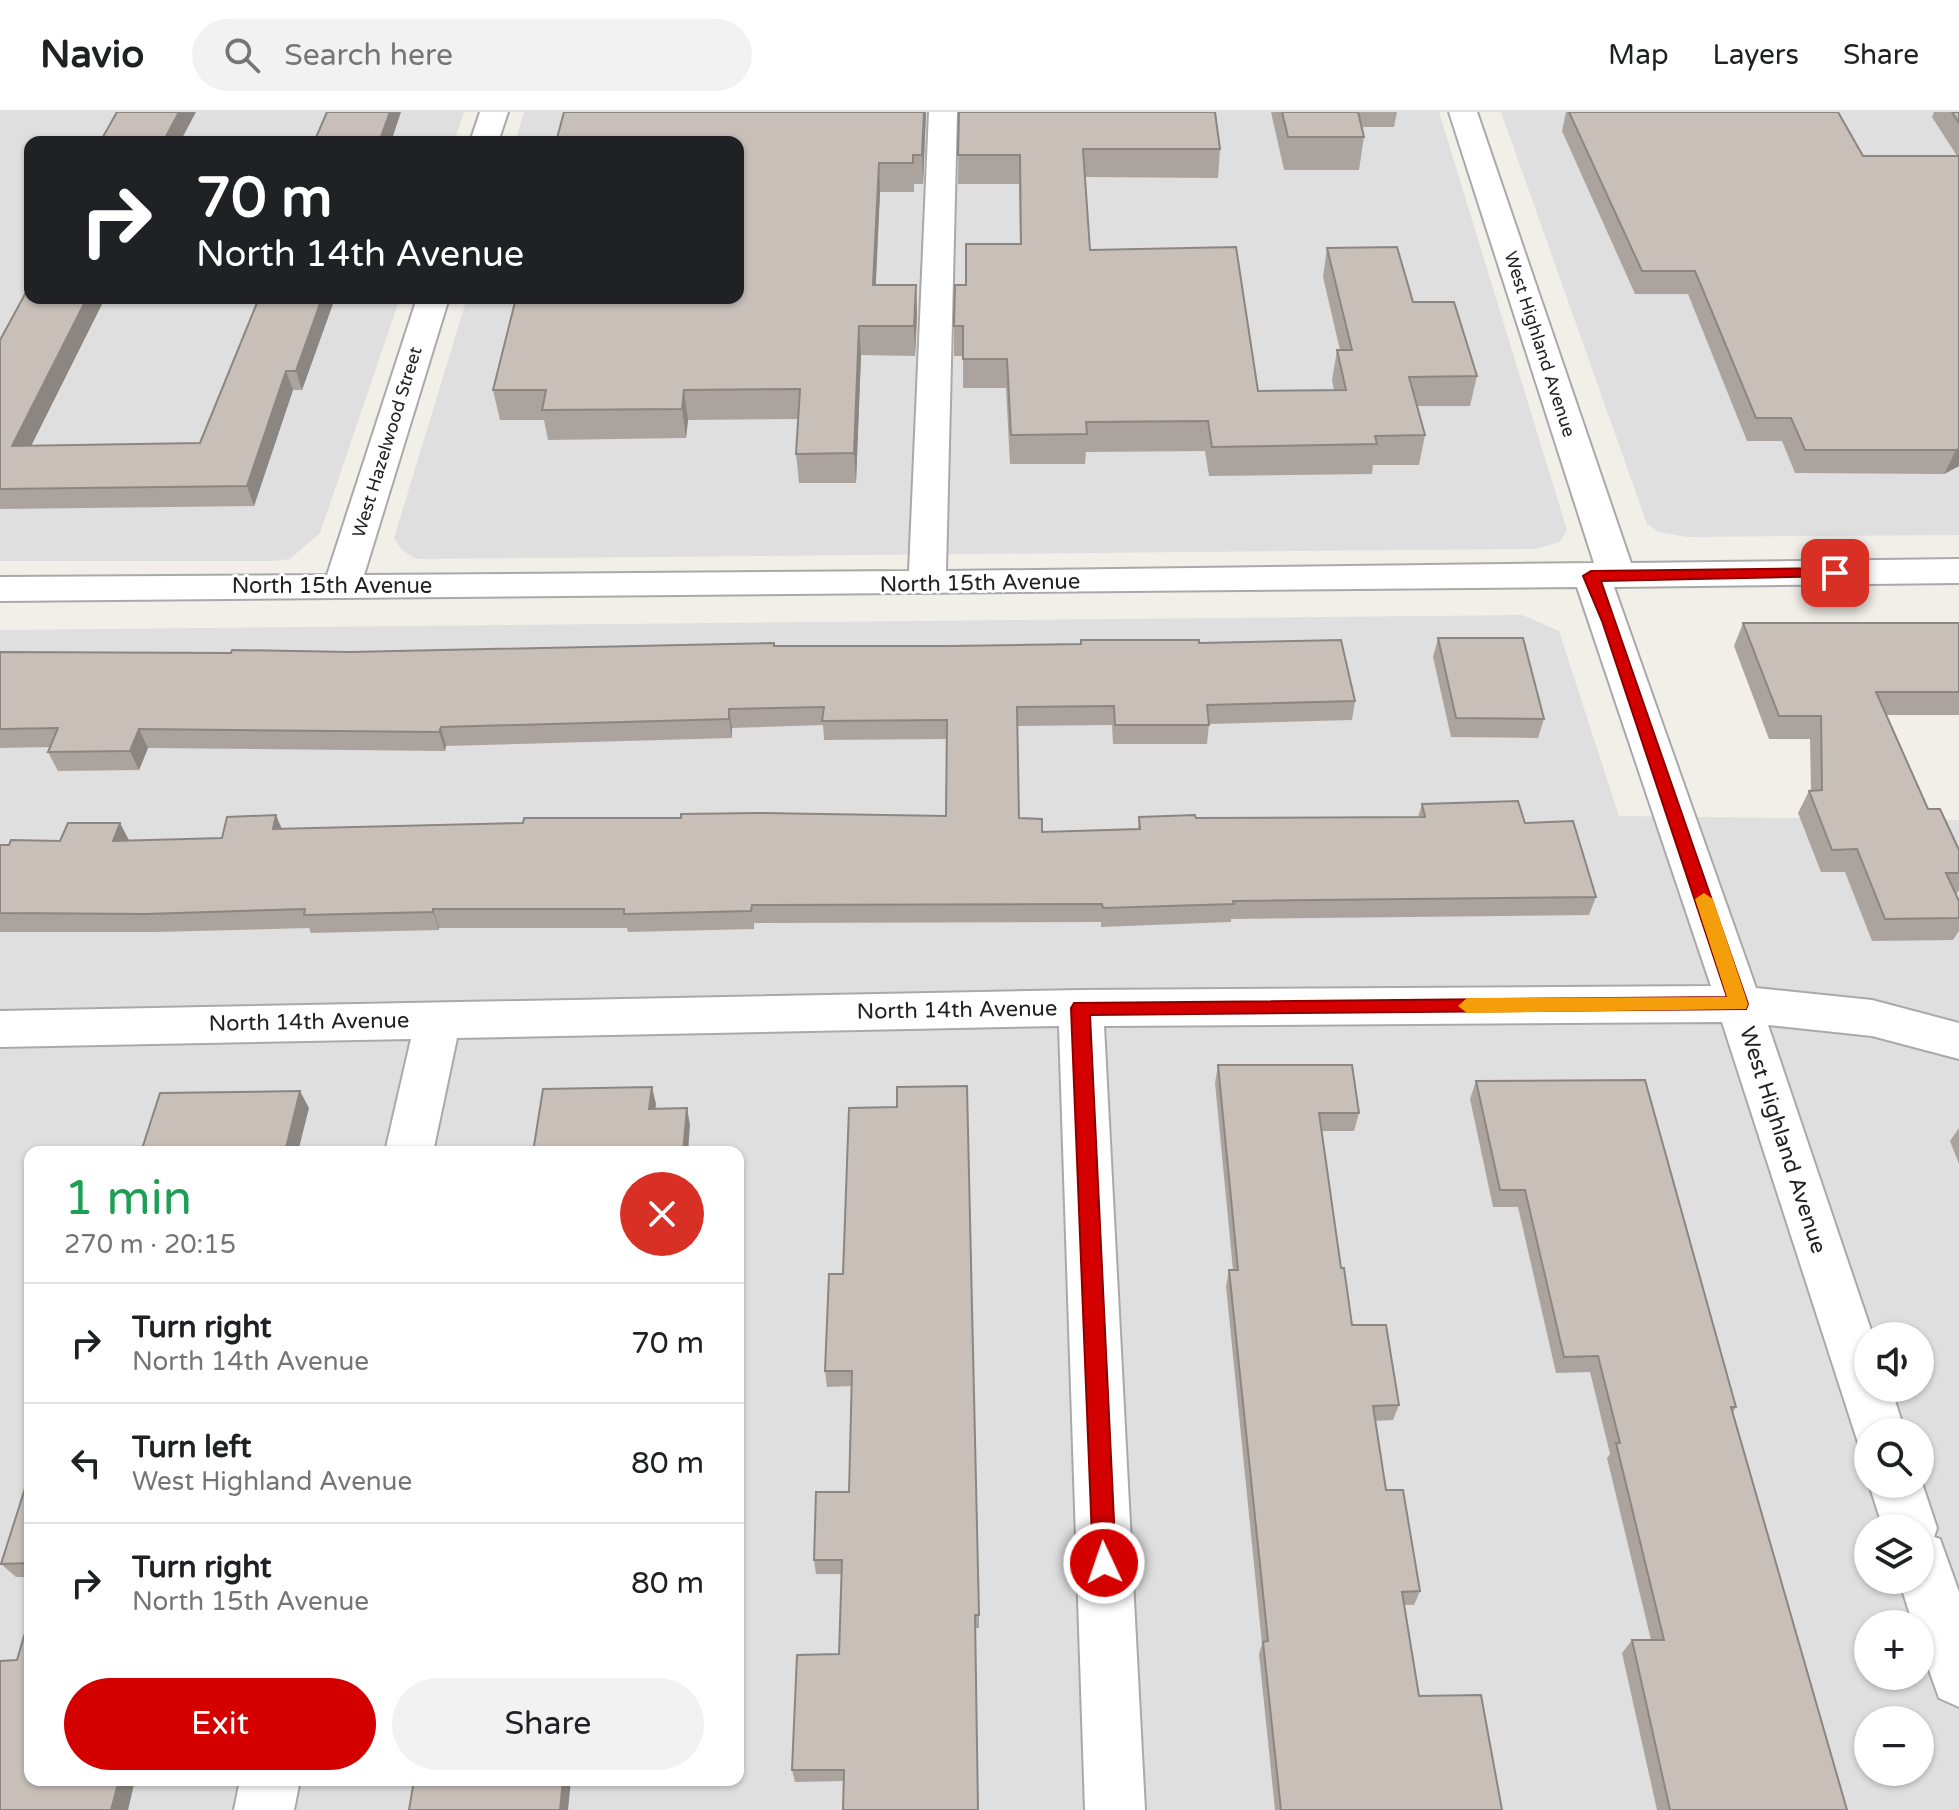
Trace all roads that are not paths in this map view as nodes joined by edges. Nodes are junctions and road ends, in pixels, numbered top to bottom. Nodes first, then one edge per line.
1 (494, 112) edge
2 (943, 112) edge
3 (1463, 112) edge
4 (486, 136) edge
5 (431, 304) edge
6 (1959, 571) edge
7 (1604, 576) junction
8 (927, 583) junction
9 (342, 586) junction
10 (0, 589) edge
11 (1739, 1004) junction
12 (1081, 1008) junction
13 (438, 1019) junction
14 (0, 1029) edge
15 (1959, 1041) edge
16 (410, 1146) edge
17 (1874, 1418) edge
18 (1932, 1594) edge
19 (1959, 1678) edge
20 (269, 1786) edge
21 (264, 1810) edge
22 (1115, 1810) edge

1 - 4 street
2 - 8 street
3 - 7 street, West Highland Avenue
5 - 9 street, West Hazelwood Street
6 - 7 street, North 15th Avenue
7 - 8 street, North 15th Avenue
7 - 11 street, West Highland Avenue
8 - 9 street, North 15th Avenue
9 - 10 street, North 15th Avenue
11 - 12 street, North 14th Avenue
11 - 15 street, North 14th Avenue
11 - 17 street, West Highland Avenue
12 - 13 street, North 14th Avenue
12 - 22 street
13 - 14 street, North 14th Avenue
13 - 16 street
18 - 19 street
20 - 21 street

